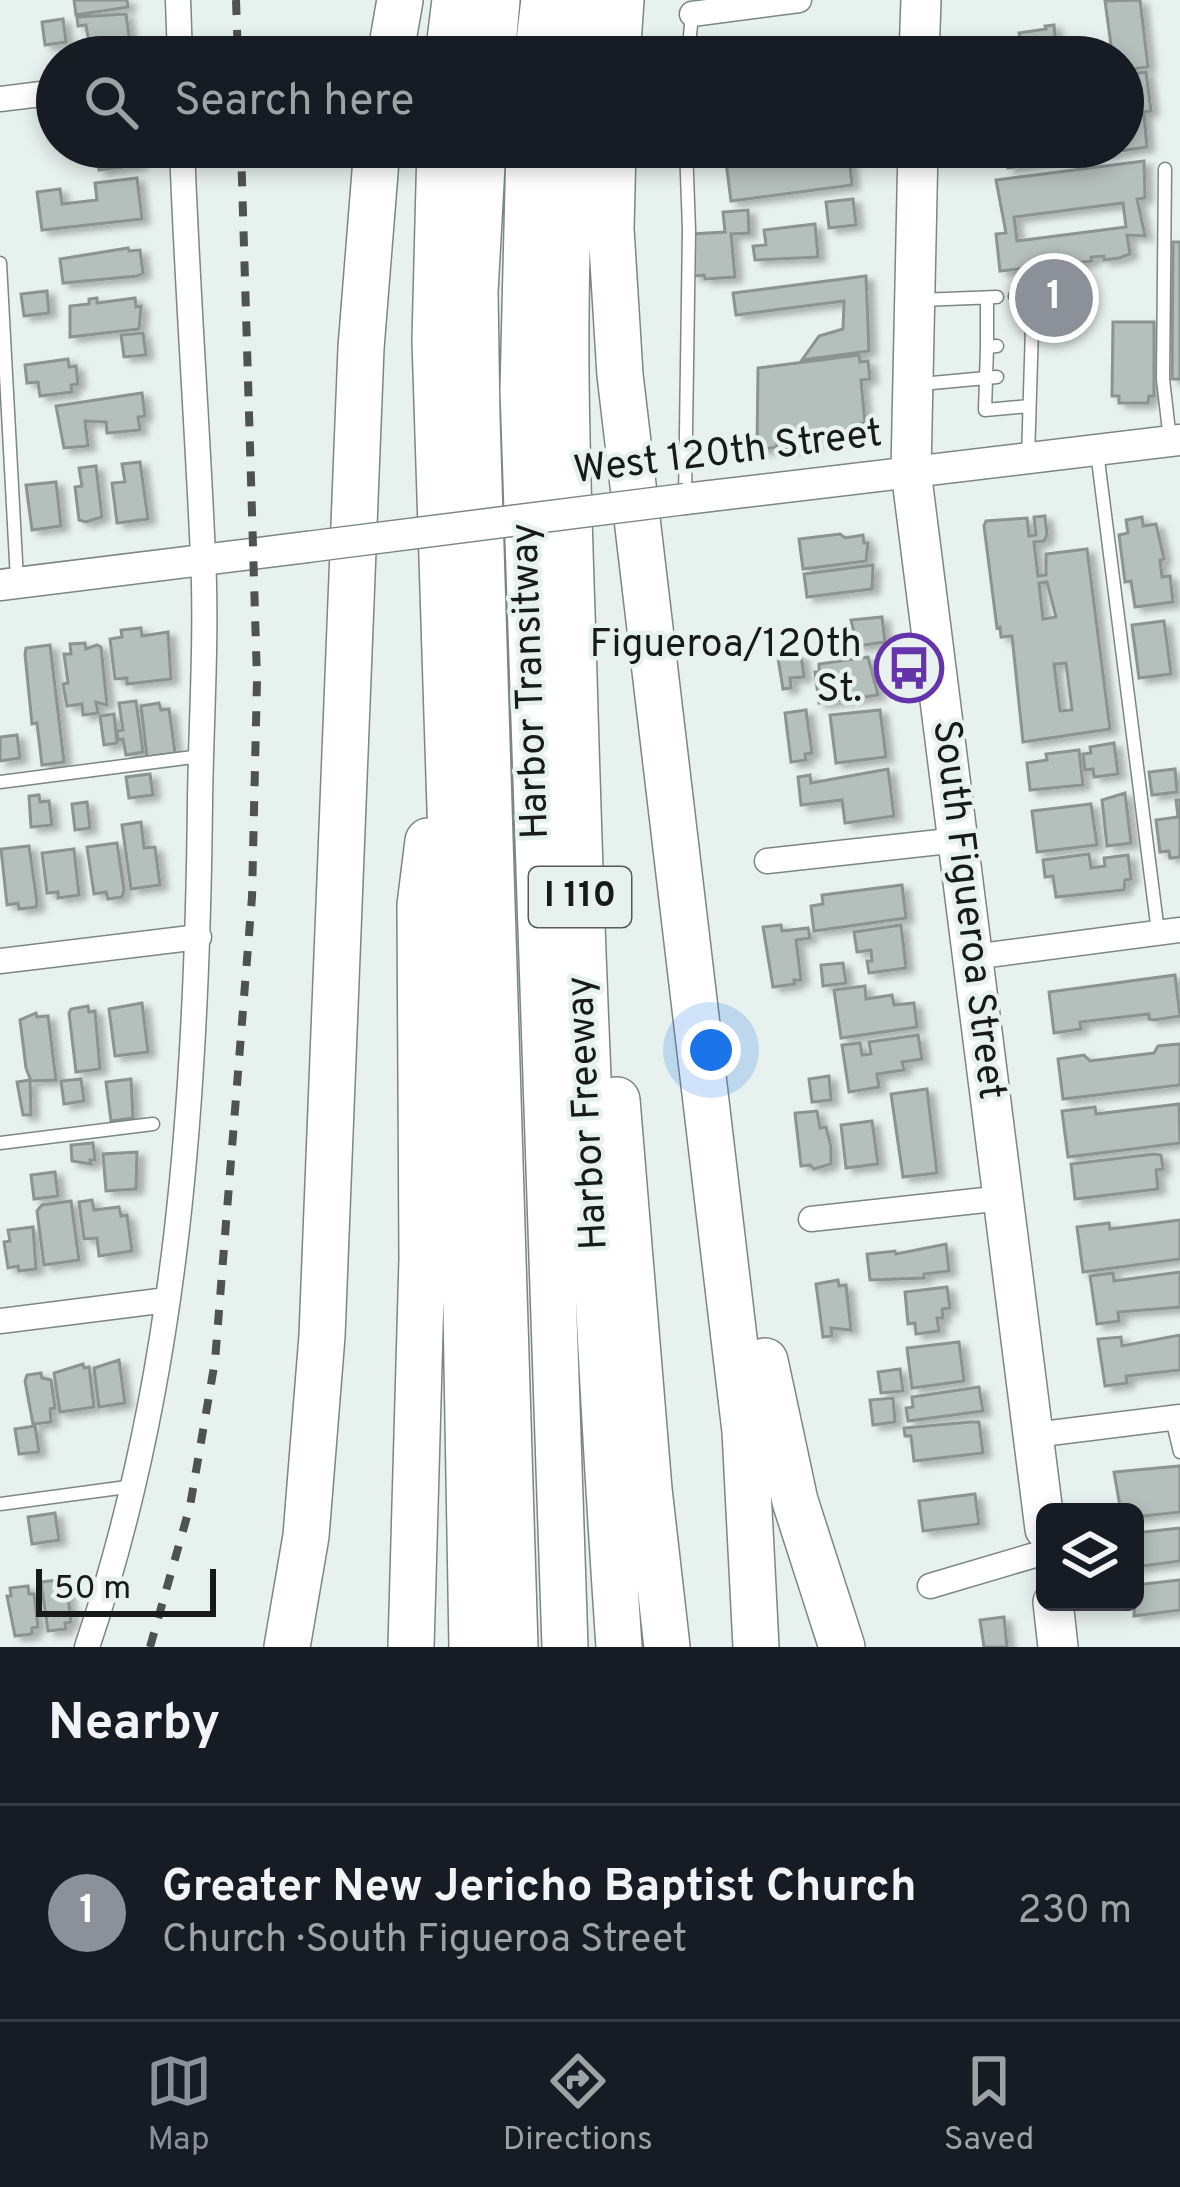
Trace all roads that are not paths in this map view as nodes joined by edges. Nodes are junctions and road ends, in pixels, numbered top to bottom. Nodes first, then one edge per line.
1 (178, 0) edge
2 (400, 0) edge
3 (455, 0) edge
4 (497, 0) edge
5 (544, 0) edge
6 (588, 0) edge
7 (621, 0) edge
8 (799, 0) edge
9 (921, 0) edge
10 (692, 14) joint
11 (179, 36) edge
12 (394, 36) edge
13 (451, 36) edge
14 (494, 36) edge
15 (540, 36) edge
16 (583, 36) edge
17 (618, 36) edge
18 (690, 36) edge
19 (920, 36) edge
20 (36, 95) edge
21 (0, 99) edge
22 (183, 168) edge
23 (375, 168) edge
24 (439, 168) edge
25 (482, 168) edge
26 (528, 168) edge
27 (571, 168) edge
28 (612, 168) edge
29 (687, 168) edge
30 (918, 168) edge
31 (1165, 170) dead end
32 (0, 263) edge
33 (1015, 296) dead end
34 (916, 301) junction
35 (1032, 321) junction
36 (1015, 323) dead end
37 (1, 340) edge
38 (1031, 343) junction
39 (1015, 345) dead end
40 (991, 377) junction
41 (914, 384) junction
42 (1029, 406) junction
43 (1175, 441) edge
44 (1096, 451) junction
45 (1028, 459) junction
46 (911, 471) junction
47 (685, 499) junction
48 (203, 560) junction
49 (571, 580) junction
50 (9, 585) edge
51 (446, 715) junction
52 (201, 756) junction
53 (0, 782) edge
54 (670, 793) junction
55 (958, 840) junction
56 (767, 861) dead end
57 (1169, 932) edge
58 (199, 937) junction
59 (973, 957) junction
60 (0, 961) edge
61 (152, 1124) dead end
62 (0, 1143) edge
63 (1003, 1198) junction
64 (811, 1220) dead end
65 (167, 1300) junction
66 (0, 1321) edge
67 (1176, 1418) edge
68 (1034, 1436) junction
69 (1180, 1452) edge
70 (134, 1486) junction
71 (1042, 1503) edge
72 (0, 1504) edge
73 (1036, 1555) edge
74 (930, 1586) dead end
75 (1054, 1611) edge
76 (410, 1633) edge
77 (87, 1647) edge
78 (287, 1647) edge
79 (472, 1647) edge
80 (515, 1647) edge
81 (565, 1647) edge
82 (619, 1647) edge
83 (667, 1647) edge
84 (757, 1647) edge
85 (842, 1647) edge
86 (1058, 1647) edge

1 - 11 street
2 - 12 highway
3 - 13 highway
4 - 14 highway
5 - 15 highway
6 - 16 highway
7 - 17 highway
8 - 10 street
9 - 19 main road
10 - 18 lane
20 - 21 street
22 - 48 street
23 - 78 highway
24 - 51 highway
25 - 80 highway, Harbor Transitway
26 - 81 highway, Harbor Transitway
27 - 49 highway, Harbor Freeway / I 110
28 - 54 highway
29 - 47 lane
30 - 34 main road, South Figueroa Street
31 - 43 lane
32 - 37 lane
33 - 35 lane
34 - 40 lane
34 - 41 main road, South Figueroa Street
35 - 36 lane
35 - 38 lane
37 - 50 lane
38 - 39 lane
38 - 42 lane
40 - 41 lane
40 - 42 lane
41 - 46 main road, South Figueroa Street
42 - 45 lane
43 - 44 street, West 120th Street
44 - 45 street, West 120th Street
44 - 57 lane
45 - 46 street, West 120th Street
46 - 47 street, West 120th Street
46 - 55 main road, South Figueroa Street
47 - 48 street, West 120th Street, bridge
48 - 50 street, West 120th Street
48 - 52 street
49 - 82 highway, Harbor Freeway / I 110
49 - 83 highway
51 - 76 highway
51 - 79 highway
52 - 53 lane
52 - 58 street
54 - 84 highway
54 - 85 highway
55 - 56 street
55 - 59 main road, South Figueroa Street
57 - 59 street
58 - 60 street
58 - 65 street
59 - 63 main road, South Figueroa Street
61 - 62 lane
63 - 64 street
63 - 68 main road, South Figueroa Street
65 - 66 street
65 - 70 street
67 - 68 street
67 - 69 lane
68 - 71 main road, South Figueroa Street
70 - 72 lane
70 - 77 street
73 - 74 street
75 - 86 main road

